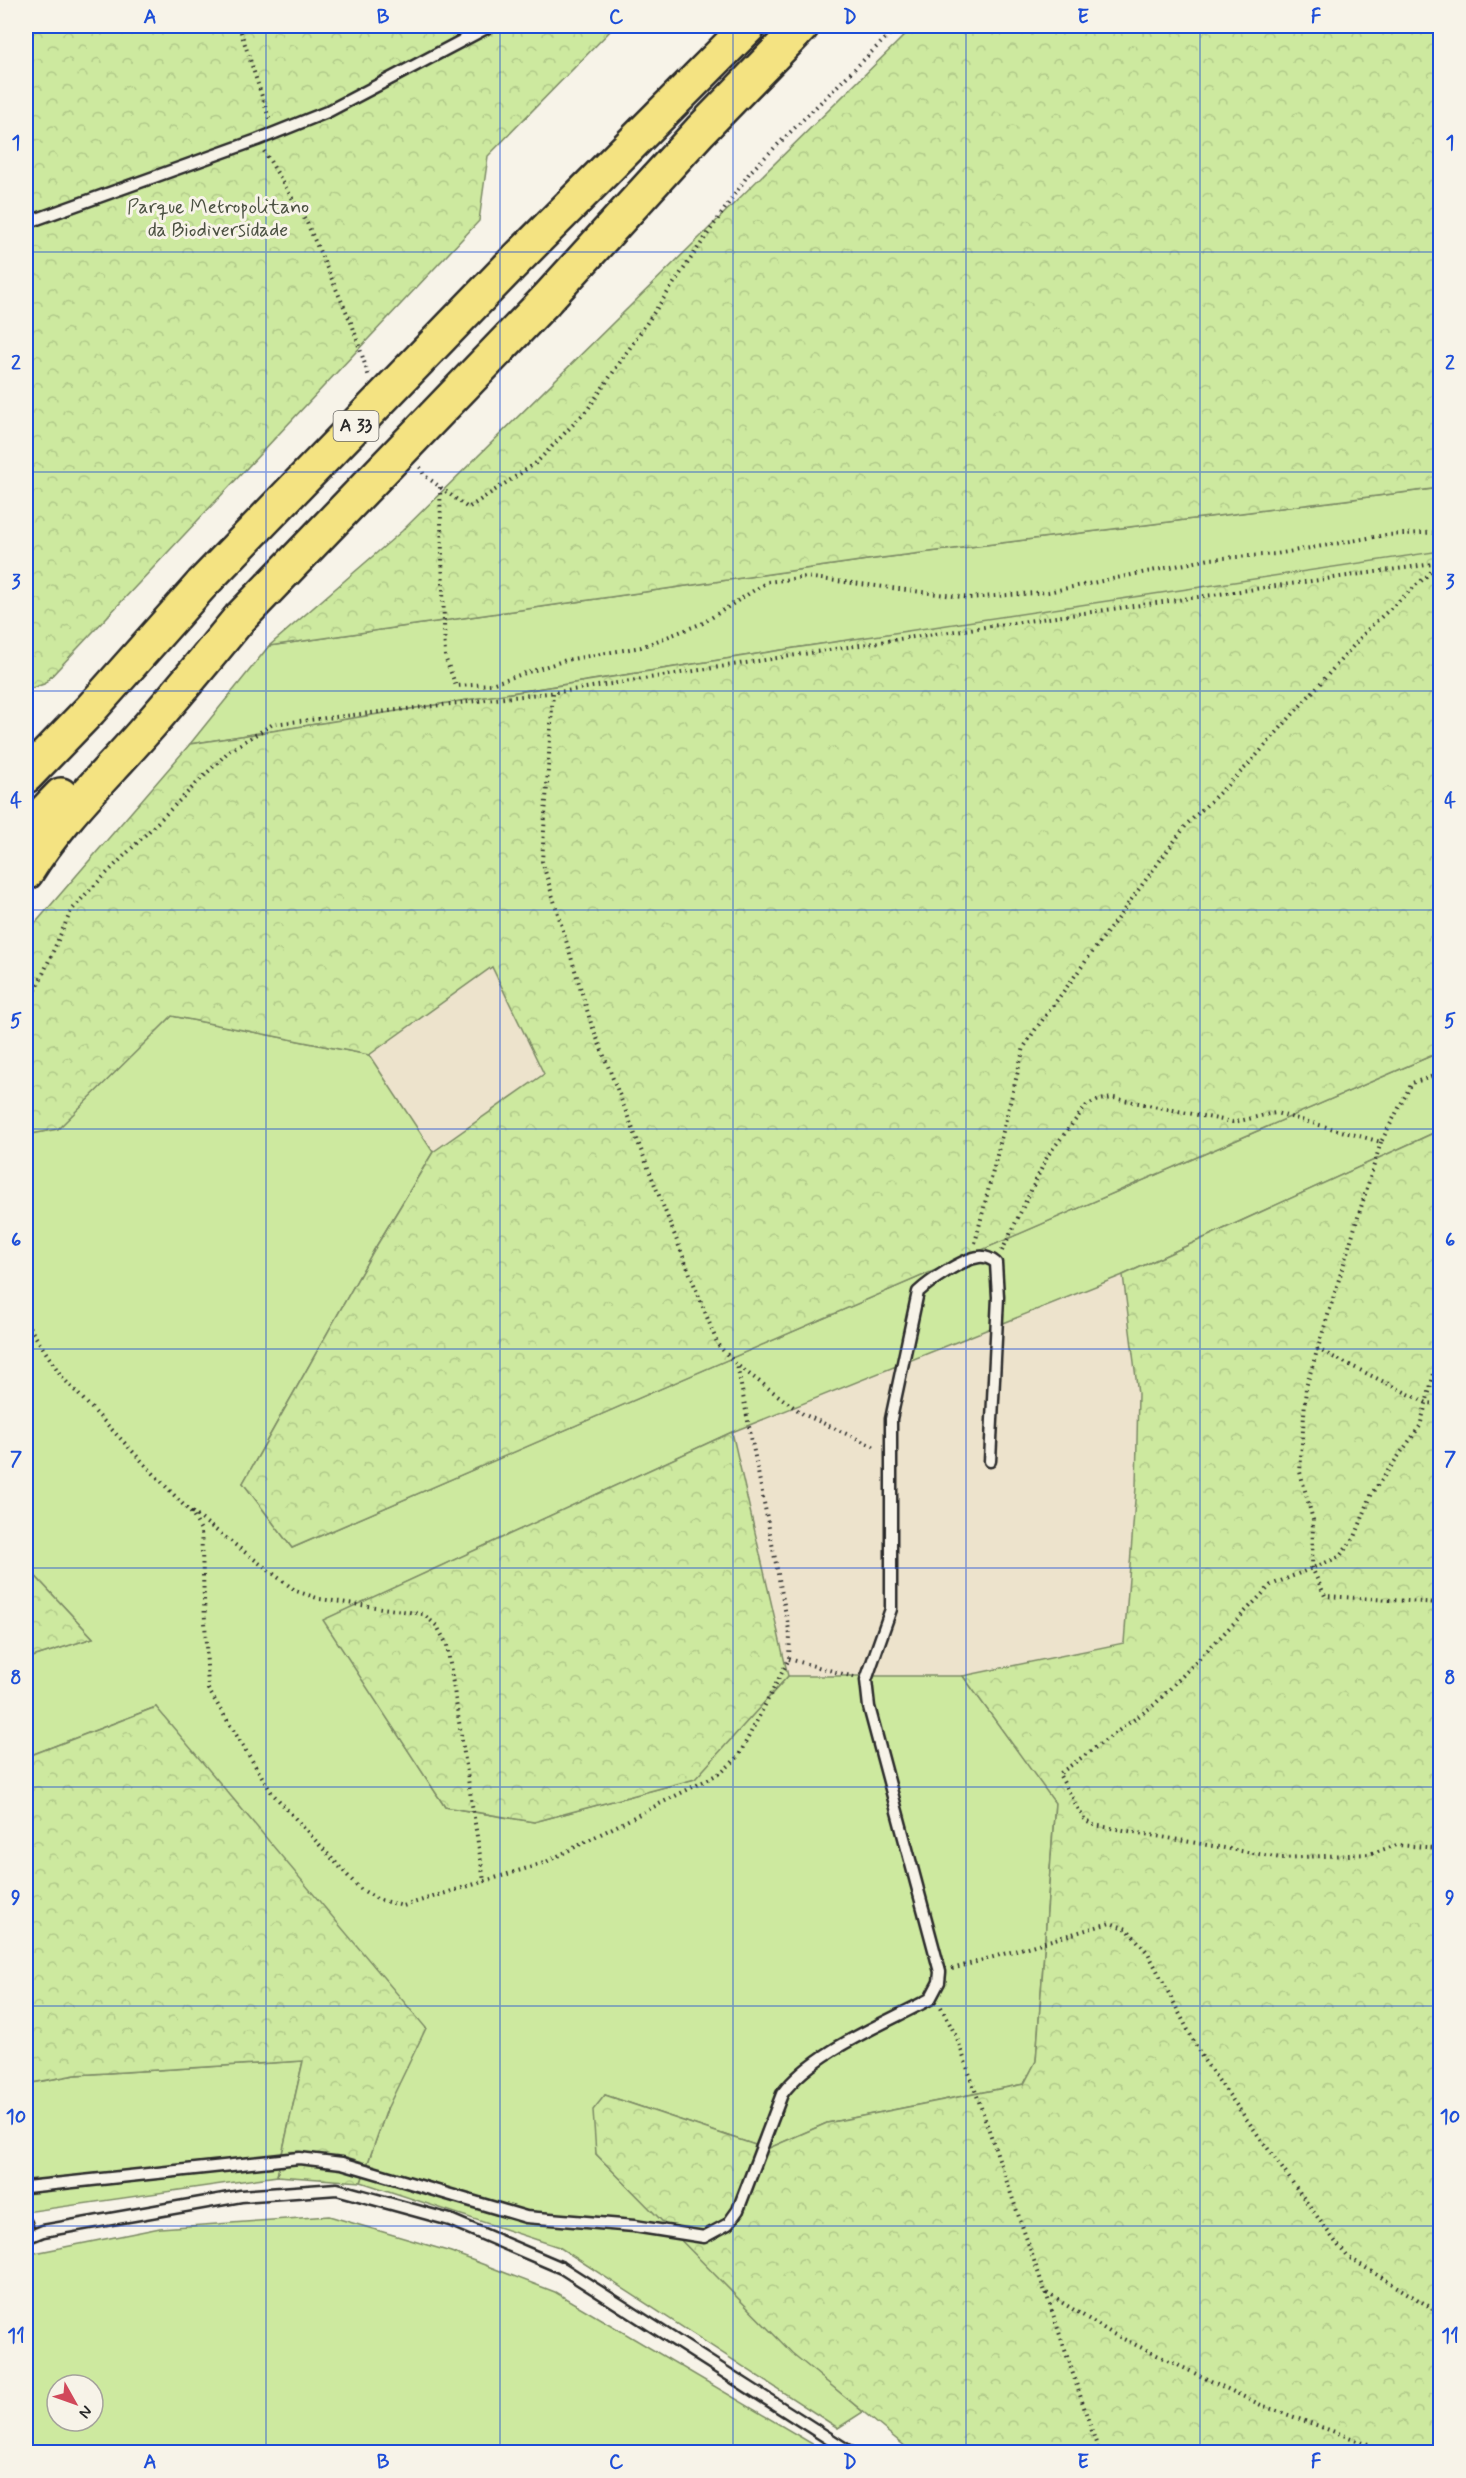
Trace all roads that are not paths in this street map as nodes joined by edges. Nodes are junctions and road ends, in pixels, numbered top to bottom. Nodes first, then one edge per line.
1 (490, 26) edge
2 (749, 26) edge
3 (802, 26) edge
4 (26, 223) edge
5 (202, 584) junction
6 (239, 619) junction
7 (26, 752) edge
8 (26, 776) edge
9 (26, 831) edge
10 (26, 873) edge
11 (990, 1461) dead end
12 (26, 2187) edge
13 (26, 2223) edge
14 (28, 2237) edge
15 (850, 2452) edge

1 - 4 lane
2 - 5 highway, A 33, bridge
3 - 6 highway, A 33, bridge
5 - 7 highway
5 - 8 highway, A 33
6 - 9 highway, A 33
6 - 10 highway
11 - 12 lane
13 - 14 lane
14 - 15 lane

